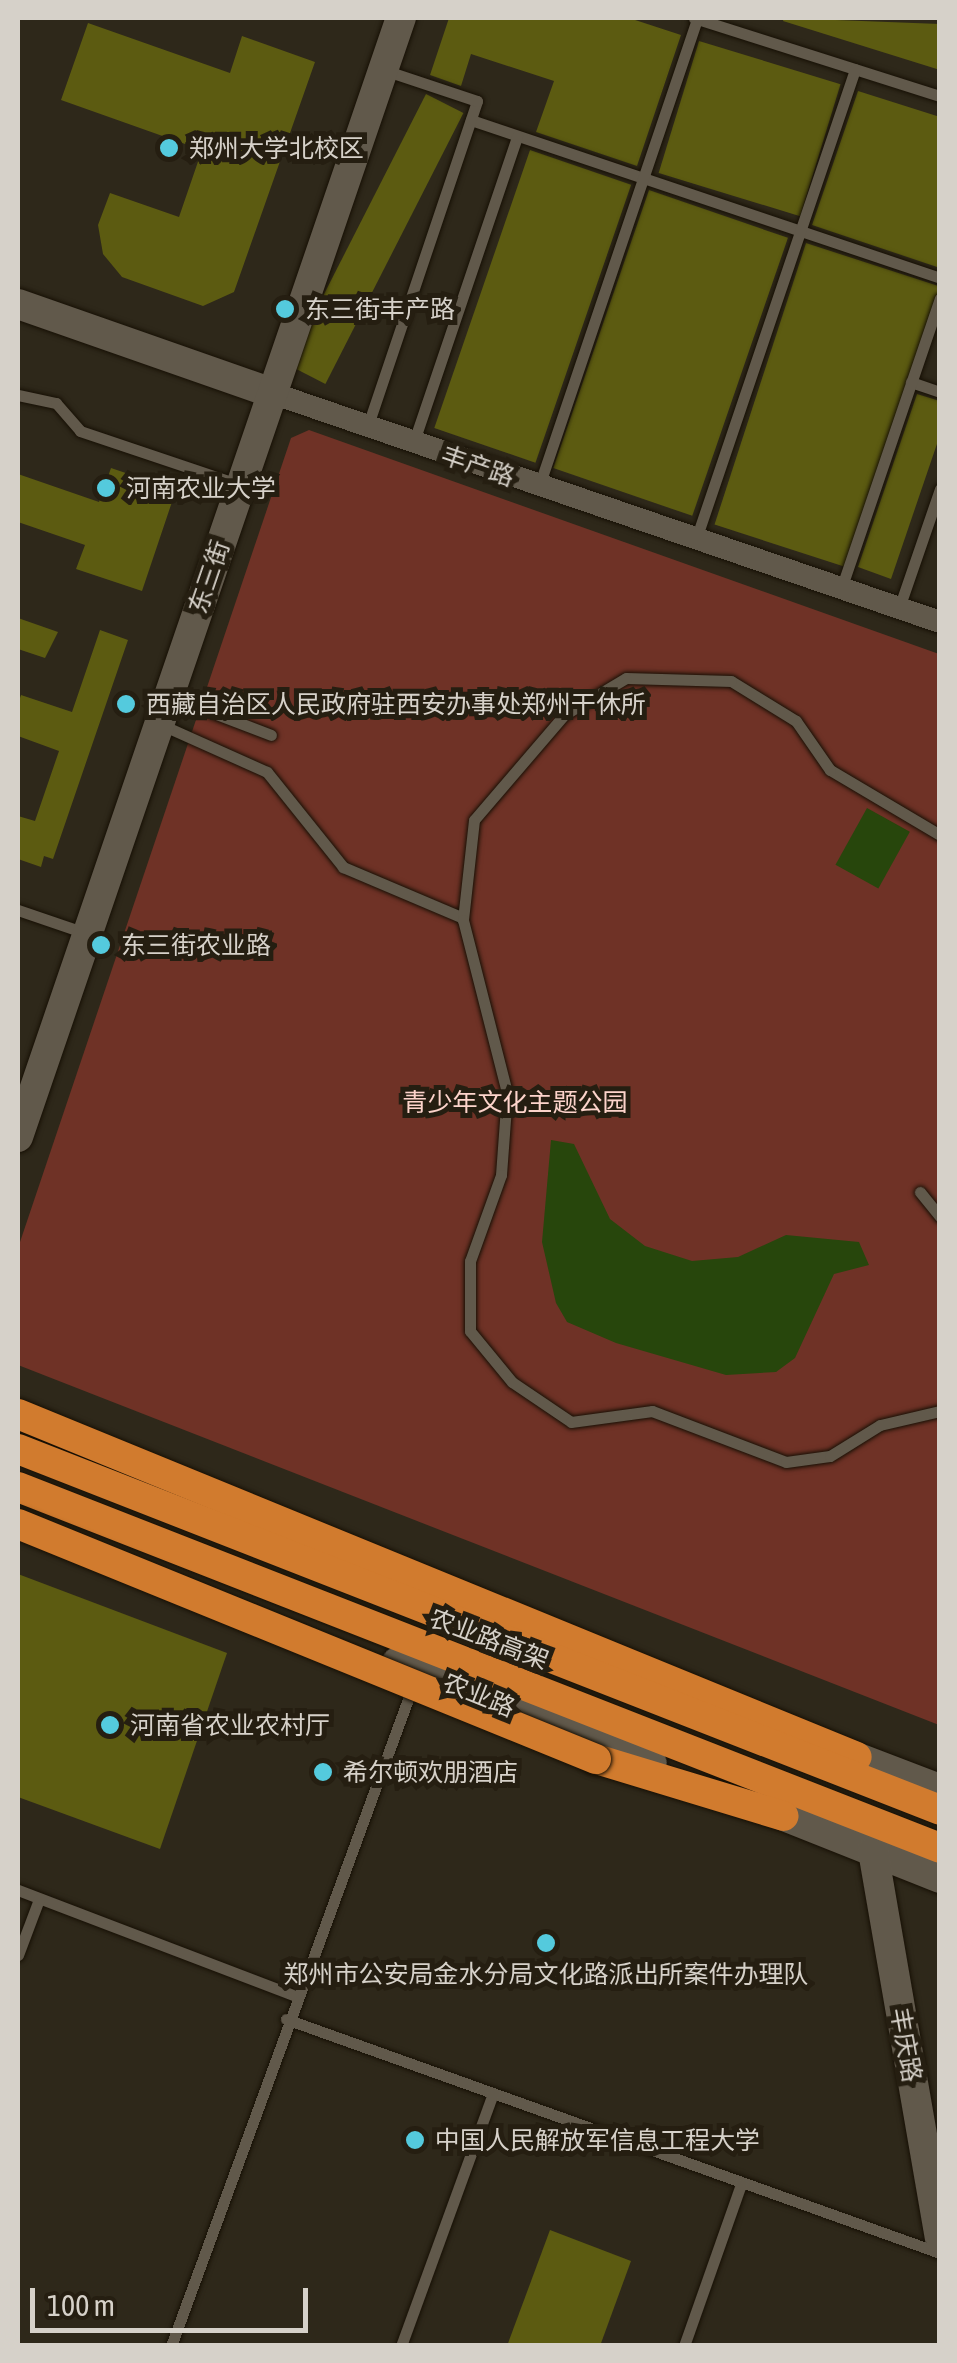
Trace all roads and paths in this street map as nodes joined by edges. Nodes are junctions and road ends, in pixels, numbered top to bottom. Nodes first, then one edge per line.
1 (401, 18) edge
2 (696, 18) edge
3 (855, 69) junction
4 (383, 70) junction
5 (940, 96) edge
6 (471, 120) junction
7 (517, 136) junction
8 (643, 178) junction
9 (800, 231) junction
10 (940, 278) edge
11 (940, 298) edge
12 (18, 304) edge
13 (911, 382) junction
14 (940, 392) edge
15 (272, 393) junction
16 (18, 396) edge
17 (367, 428) junction
18 (412, 444) junction
19 (240, 485) junction
20 (539, 486) junction
21 (940, 490) edge
22 (696, 540) junction
23 (841, 588) junction
24 (900, 608) junction
25 (940, 622) edge
26 (164, 710) junction
27 (271, 735) dead end
28 (940, 835) edge
29 (18, 910) edge
30 (462, 917) dead end
31 (87, 934) junction
32 (18, 1136) edge
33 (920, 1192) dead end
34 (940, 1217) edge
35 (940, 1411) edge
36 (18, 1414) edge
37 (18, 1428) edge
38 (18, 1449) edge
39 (18, 1487) edge
40 (18, 1512) edge
41 (18, 1524) edge
42 (418, 1671) junction
43 (864, 1760) junction
44 (940, 1789) edge
45 (940, 1810) edge
46 (784, 1816) junction
47 (940, 1848) edge
48 (873, 1851) junction
49 (940, 1878) edge
50 (18, 1890) edge
51 (39, 1899) junction
52 (18, 1955) edge
53 (295, 1996) junction
54 (286, 2019) junction
55 (493, 2093) junction
56 (741, 2184) junction
57 (940, 2238) edge
58 (940, 2253) edge
59 (171, 2346) edge
60 (400, 2346) edge
61 (684, 2346) edge

1 - 4 street, 东三街
2 - 3 lane
2 - 8 lane
3 - 5 lane
3 - 9 lane
4 - 6 lane
4 - 15 street, 东三街
6 - 7 lane
6 - 17 lane
7 - 8 lane
7 - 18 lane
8 - 9 lane
8 - 20 lane
9 - 10 lane
9 - 22 lane
11 - 13 lane
12 - 15 street, 丰产路
13 - 14 lane
13 - 23 lane
15 - 17 street, 丰产路
15 - 19 street, 东三街
16 - 19 lane
17 - 18 street, 丰产路
18 - 20 street, 丰产路
19 - 26 street, 东三街
20 - 22 street, 丰产路
21 - 24 lane
22 - 23 street, 丰产路
23 - 24 street, 丰产路
24 - 25 street, 丰产路
26 - 27 lane
26 - 30 lane
26 - 31 street, 东三街
28 - 35 lane
29 - 31 lane
31 - 32 street, 东三街
33 - 34 lane
36 - 43 highway
37 - 43 street
38 - 45 highway, 农业路高架
39 - 47 highway, 农业路高架
40 - 42 street, 农业路
41 - 46 highway, bridge
42 - 46 street, 农业路
42 - 53 lane
43 - 44 street
46 - 48 street, 农业路
48 - 49 street, 农业路
48 - 57 street, 丰庆路
50 - 51 lane
51 - 52 lane
51 - 53 lane
53 - 54 lane
54 - 55 lane
54 - 59 lane
55 - 56 lane
55 - 60 lane
56 - 58 lane
56 - 61 lane

